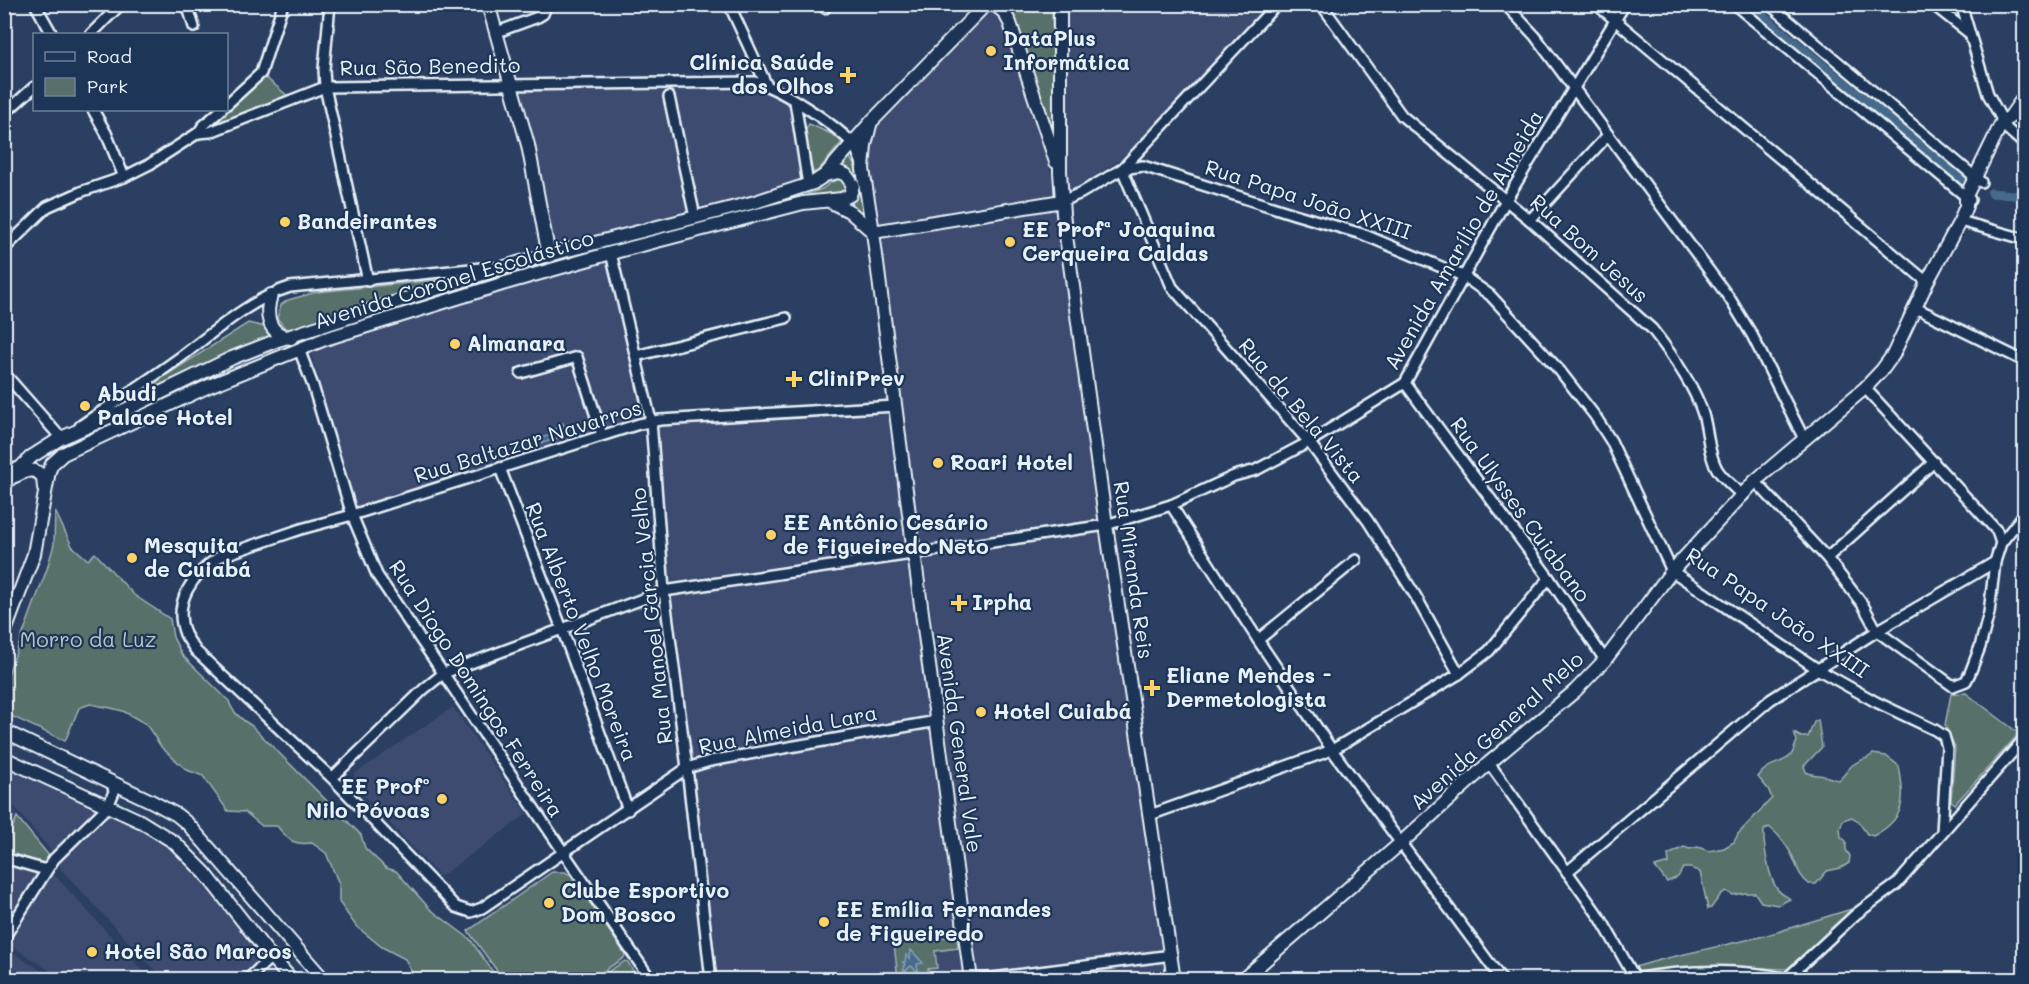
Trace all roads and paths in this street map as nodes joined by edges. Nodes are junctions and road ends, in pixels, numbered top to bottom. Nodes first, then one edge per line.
1 (121, 4) edge
2 (187, 4) edge
3 (283, 4) edge
4 (330, 4) edge
5 (488, 4) edge
6 (547, 4) edge
7 (729, 4) edge
8 (986, 4) edge
9 (994, 4) edge
10 (1060, 4) edge
11 (1277, 4) edge
12 (1321, 4) edge
13 (1504, 4) edge
14 (1596, 4) edge
15 (1625, 4) edge
16 (1734, 4) edge
17 (1769, 4) edge
18 (1932, 4) edge
19 (1961, 4) edge
20 (38, 6) edge
21 (1616, 20) junction
22 (194, 27) dead end
23 (496, 32) junction
24 (52, 33) edge
25 (92, 33) edge
26 (1969, 33) junction
27 (512, 84) junction
28 (766, 84) junction
29 (325, 87) junction
30 (33, 88) edge
31 (1574, 88) junction
32 (669, 97) dead end
33 (2025, 97) edge
34 (795, 101) junction
35 (228, 103) edge
36 (94, 111) edge
37 (220, 111) edge
38 (4, 114) edge
39 (2012, 118) edge
40 (872, 121) junction
41 (198, 134) junction
42 (1608, 135) junction
43 (852, 143) junction
44 (2025, 144) edge
45 (863, 169) junction
46 (1122, 169) junction
47 (1060, 172) junction
48 (825, 175) junction
49 (124, 177) junction
50 (1978, 180) junction
51 (808, 185) junction
52 (827, 200) junction
53 (1506, 200) junction
54 (1062, 201) junction
55 (1968, 201) junction
56 (695, 217) junction
57 (1530, 220) junction
58 (1960, 221) junction
59 (873, 232) junction
60 (2025, 239) edge
61 (4, 249) edge
62 (611, 253) junction
63 (549, 256) junction
64 (517, 263) junction
65 (1463, 276) junction
66 (368, 280) junction
67 (1927, 282) junction
68 (502, 284) junction
69 (271, 295) junction
70 (1916, 308) junction
71 (786, 318) dead end
72 (282, 339) junction
73 (325, 339) junction
74 (303, 347) junction
75 (636, 356) junction
76 (2025, 362) edge
77 (4, 373) edge
78 (521, 373) dead end
79 (1405, 383) junction
80 (1865, 388) junction
81 (896, 406) junction
82 (651, 421) junction
83 (602, 435) junction
84 (61, 438) junction
85 (1804, 439) junction
86 (1309, 442) junction
87 (45, 448) junction
88 (54, 461) junction
89 (1934, 462) junction
90 (500, 468) junction
91 (6, 478) edge
92 (1755, 481) junction
93 (44, 495) junction
94 (1743, 496) junction
95 (1171, 505) junction
96 (2025, 514) edge
97 (352, 515) junction
98 (1106, 525) junction
99 (2001, 543) junction
100 (914, 553) junction
101 (1827, 558) junction
102 (1356, 560) dead end
103 (1995, 562) junction
104 (1672, 571) junction
105 (1549, 578) junction
106 (664, 591) junction
107 (562, 629) junction
108 (1877, 631) junction
109 (4, 634) edge
110 (1258, 640) junction
111 (1605, 660) junction
112 (1819, 670) junction
113 (444, 673) junction
114 (1459, 674) junction
115 (937, 721) junction
116 (4, 730) edge
117 (2025, 739) edge
118 (1332, 750) junction
119 (4, 758) edge
120 (1489, 763) junction
121 (687, 768) junction
122 (332, 778) junction
123 (112, 782) junction
124 (108, 806) junction
125 (628, 810) junction
126 (1150, 815) junction
127 (1942, 832) junction
128 (1402, 842) junction
129 (564, 854) junction
130 (4, 858) edge
131 (46, 870) junction
132 (1567, 872) junction
133 (4, 938) edge
134 (1172, 955) junction
135 (272, 957) junction
136 (290, 976) edge
137 (1630, 979) edge
138 (1788, 979) edge
139 (247, 980) edge
140 (300, 980) edge
141 (324, 980) edge
142 (651, 980) edge
143 (711, 980) edge
144 (971, 980) edge
145 (976, 980) edge
146 (1174, 980) edge
147 (1242, 980) edge
148 (1502, 980) edge

1 - 25 street
2 - 22 street
3 - 35 street
4 - 29 street
5 - 23 main road
6 - 23 street
7 - 28 street
8 - 40 main road, Avenida Coronel Escolástico
9 - 47 main road
10 - 47 main road
11 - 46 street
12 - 53 street, Rua Bom Jesus
13 - 31 street
14 - 21 street
15 - 21 street, Avenida Amarílio de Almeida
16 - 55 street
17 - 50 street
18 - 26 street
19 - 26 street
20 - 24 street
21 - 31 street, Avenida Amarílio de Almeida
21 - 67 street
23 - 27 main road
26 - 39 street
27 - 28 street, Rua São Benedito
27 - 29 street, Rua São Benedito
27 - 63 main road
28 - 34 street, Rua São Benedito
29 - 41 street, Rua São Benedito
29 - 66 street
30 - 38 street
31 - 42 street
31 - 53 street, Avenida Amarílio de Almeida
32 - 56 street
33 - 39 main road, Avenida General Melo
34 - 43 street, Rua São Benedito
34 - 51 street
36 - 49 street
37 - 41 street
39 - 44 street
39 - 50 main road, Avenida General Melo
40 - 43 main road, Avenida Coronel Escolástico
40 - 45 main road, Avenida General Vale
41 - 49 street, Rua São Benedito
42 - 57 street
42 - 85 street
43 - 45 street
43 - 48 main road, Avenida Coronel Escolástico
45 - 59 main road, Avenida General Vale
46 - 54 street, Rua Papa João XXIII
46 - 65 street, Rua Papa João XXIII
46 - 86 street, Rua da Bela Vista
47 - 54 main road, Rua Miranda Reis
48 - 51 main road, Avenida Coronel Escolástico
48 - 52 main road, Avenida Coronel Escolástico
49 - 61 street, Rua São Benedito
50 - 55 main road, Avenida General Melo
51 - 56 main road, Avenida Coronel Escolástico
52 - 59 main road
52 - 62 main road, Avenida Coronel Escolástico
53 - 57 street, Rua Bom Jesus
53 - 65 street, Avenida Amarílio de Almeida
54 - 59 main road, Rua Papa João XXIII
54 - 98 main road, Rua Miranda Reis
55 - 58 main road, Avenida General Melo
56 - 63 main road, Avenida Coronel Escolástico
57 - 94 street, Rua Bom Jesus
58 - 60 street
58 - 67 main road, Avenida General Melo
59 - 81 main road, Avenida General Vale
62 - 68 main road, Avenida Coronel Escolástico
62 - 75 street, Rua Manoel Garcia Velho
63 - 64 main road, Avenida Coronel Escolástico
63 - 68 main road
64 - 66 street, Avenida Coronel Escolástico
64 - 72 main road, Avenida Coronel Escolástico
65 - 79 street, Avenida Amarílio de Almeida
65 - 104 street, Rua Papa João XXIII
66 - 69 street, Avenida Coronel Escolástico
67 - 70 main road, Avenida General Melo
68 - 73 main road, Avenida Coronel Escolástico
69 - 72 main road
69 - 84 street, Avenida Coronel Escolástico
70 - 76 street
70 - 80 main road, Avenida General Melo
71 - 75 street
72 - 73 main road
72 - 74 main road
72 - 84 main road, Avenida Coronel Escolástico
73 - 74 main road, Avenida Coronel Escolástico
74 - 88 main road, Avenida Coronel Escolástico
74 - 97 street, Rua Diogo Domingos Ferreira
75 - 82 street, Rua Manoel Garcia Velho
77 - 84 street
78 - 83 street
79 - 86 street, Avenida Amarílio de Almeida
79 - 105 street, Rua Ulysses Cuiabano
80 - 85 main road, Avenida General Melo
80 - 89 street
81 - 82 street, Rua Baltazar Navarros
81 - 100 main road, Avenida General Vale
82 - 83 street, Rua Baltazar Navarros
82 - 106 street, Rua Manoel Garcia Velho
83 - 90 street, Rua Baltazar Navarros
84 - 87 main road, Avenida Coronel Escolástico
85 - 92 main road, Avenida General Melo
86 - 95 street, Avenida Amarílio de Almeida
86 - 114 street, Rua da Bela Vista
87 - 88 main road
87 - 91 main road, Avenida Coronel Escolástico
88 - 93 main road
89 - 99 street
89 - 101 street
90 - 97 street, Rua Baltazar Navarros
90 - 107 street, Rua Alberto Velho Moreira
91 - 93 main road
92 - 94 main road, Avenida General Melo
92 - 101 street
93 - 109 main road
94 - 104 main road, Avenida General Melo
95 - 98 street, Avenida Amarílio de Almeida
95 - 110 street
96 - 99 street
97 - 113 street, Rua Diogo Domingos Ferreira
97 - 122 street, Rua Baltazar Navarros
98 - 100 street, Avenida Amarílio de Almeida
98 - 126 main road, Rua Miranda Reis
99 - 103 street
100 - 106 street, Avenida Amarílio de Almeida
100 - 115 main road, Avenida General Vale
101 - 108 street
102 - 110 street
103 - 108 street
103 - 108 street
104 - 111 main road, Avenida General Melo
104 - 112 street, Rua Papa João XXIII
105 - 111 street, Rua Ulysses Cuiabano
105 - 114 street
106 - 107 street, Avenida Amarílio de Almeida
106 - 121 street, Rua Manoel Garcia Velho
107 - 113 street, Avenida Amarílio de Almeida
107 - 125 street, Rua Alberto Velho Moreira
108 - 112 street
110 - 118 street
111 - 120 main road, Avenida General Melo
112 - 127 street, Rua Papa João XXIII
112 - 132 street
113 - 122 street, Avenida Amarílio de Almeida
113 - 129 street, Rua Diogo Domingos Ferreira
114 - 118 street
115 - 121 street, Rua Almeida Lara
115 - 144 main road, Avenida General Vale
116 - 123 main road
117 - 127 street
118 - 126 street
118 - 128 street
119 - 124 main road
120 - 128 main road, Avenida General Melo
120 - 132 street
121 - 125 street, Rua Almeida Lara
121 - 143 street, Rua Manoel Garcia Velho
122 - 129 street, Rua Almeida Lara
123 - 124 street
123 - 141 main road
124 - 131 street
124 - 135 main road
125 - 129 street, Rua Almeida Lara
126 - 134 main road, Rua Miranda Reis
127 - 138 street
128 - 147 main road, Avenida General Melo
128 - 148 street
129 - 142 street, Rua Diogo Domingos Ferreira
130 - 131 street
131 - 133 street
132 - 137 street
134 - 145 street
134 - 146 main road, Rua Miranda Reis
135 - 136 main road
135 - 139 street
136 - 140 main road
137 - 138 street

